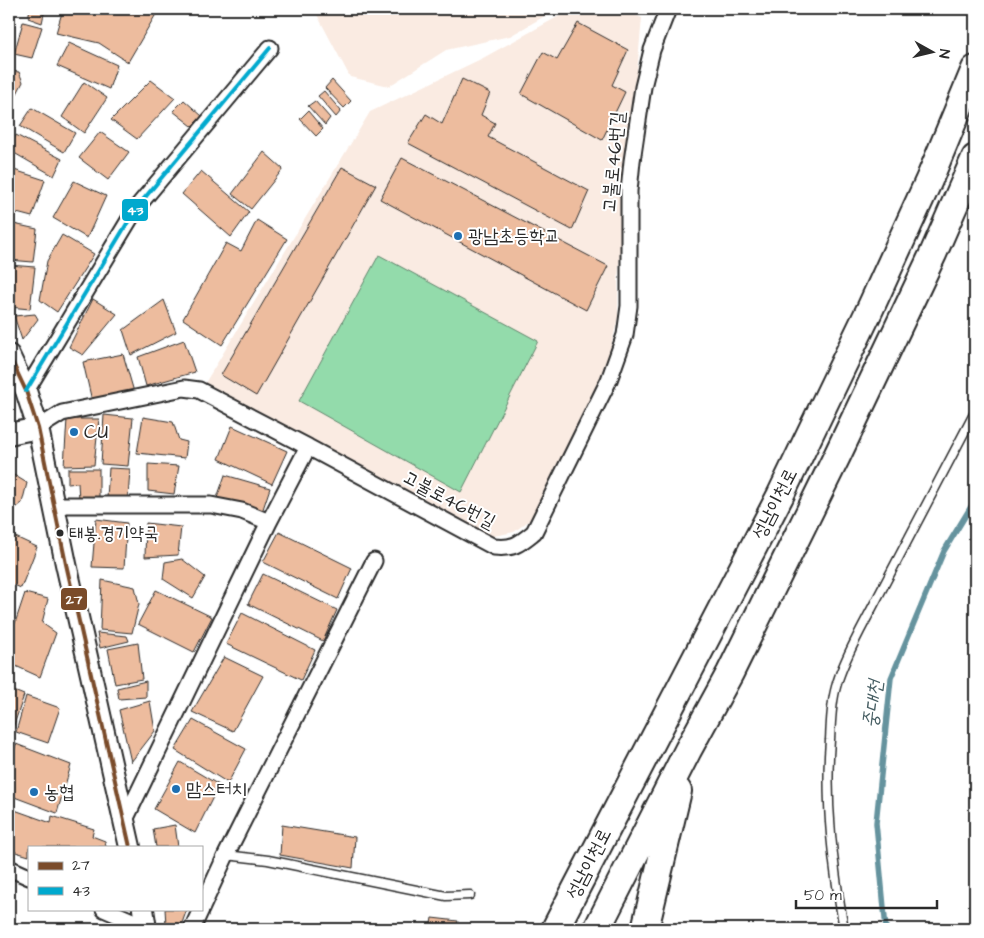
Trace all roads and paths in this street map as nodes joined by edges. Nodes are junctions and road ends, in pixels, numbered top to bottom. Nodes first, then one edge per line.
1 (668, 9) edge
2 (270, 48) dead end
3 (975, 69) edge
4 (975, 158) edge
5 (9, 356) edge
6 (26, 391) junction
7 (975, 412) edge
8 (38, 428) junction
9 (9, 434) edge
10 (308, 447) junction
11 (53, 505) junction
12 (270, 522) junction
13 (374, 561) dead end
14 (688, 750) junction
15 (124, 820) junction
16 (130, 846) edge
17 (226, 856) junction
18 (9, 868) edge
19 (28, 877) edge
20 (581, 878) junction
21 (470, 895) dead end
22 (202, 908) edge
23 (107, 910) edge
24 (201, 910) edge
25 (145, 922) edge
26 (192, 929) edge
27 (536, 929) edge
28 (555, 929) edge
29 (597, 929) edge
30 (646, 929) edge
31 (844, 929) edge

1 - 10 street, 고불로46번길
2 - 6 street
3 - 20 highway, 성남이천로
4 - 14 highway, 성남이천로
5 - 6 street
6 - 8 street
7 - 31 lane
8 - 9 street
8 - 10 street, 고불로46번길
8 - 11 street
10 - 12 street
11 - 12 street
11 - 15 street
12 - 15 street
13 - 17 street
14 - 29 highway, 성남이천로
14 - 30 highway
15 - 16 street
17 - 21 lane
17 - 22 street
18 - 19 street
20 - 27 highway
20 - 28 highway, 성남이천로
23 - 25 street
24 - 26 street

